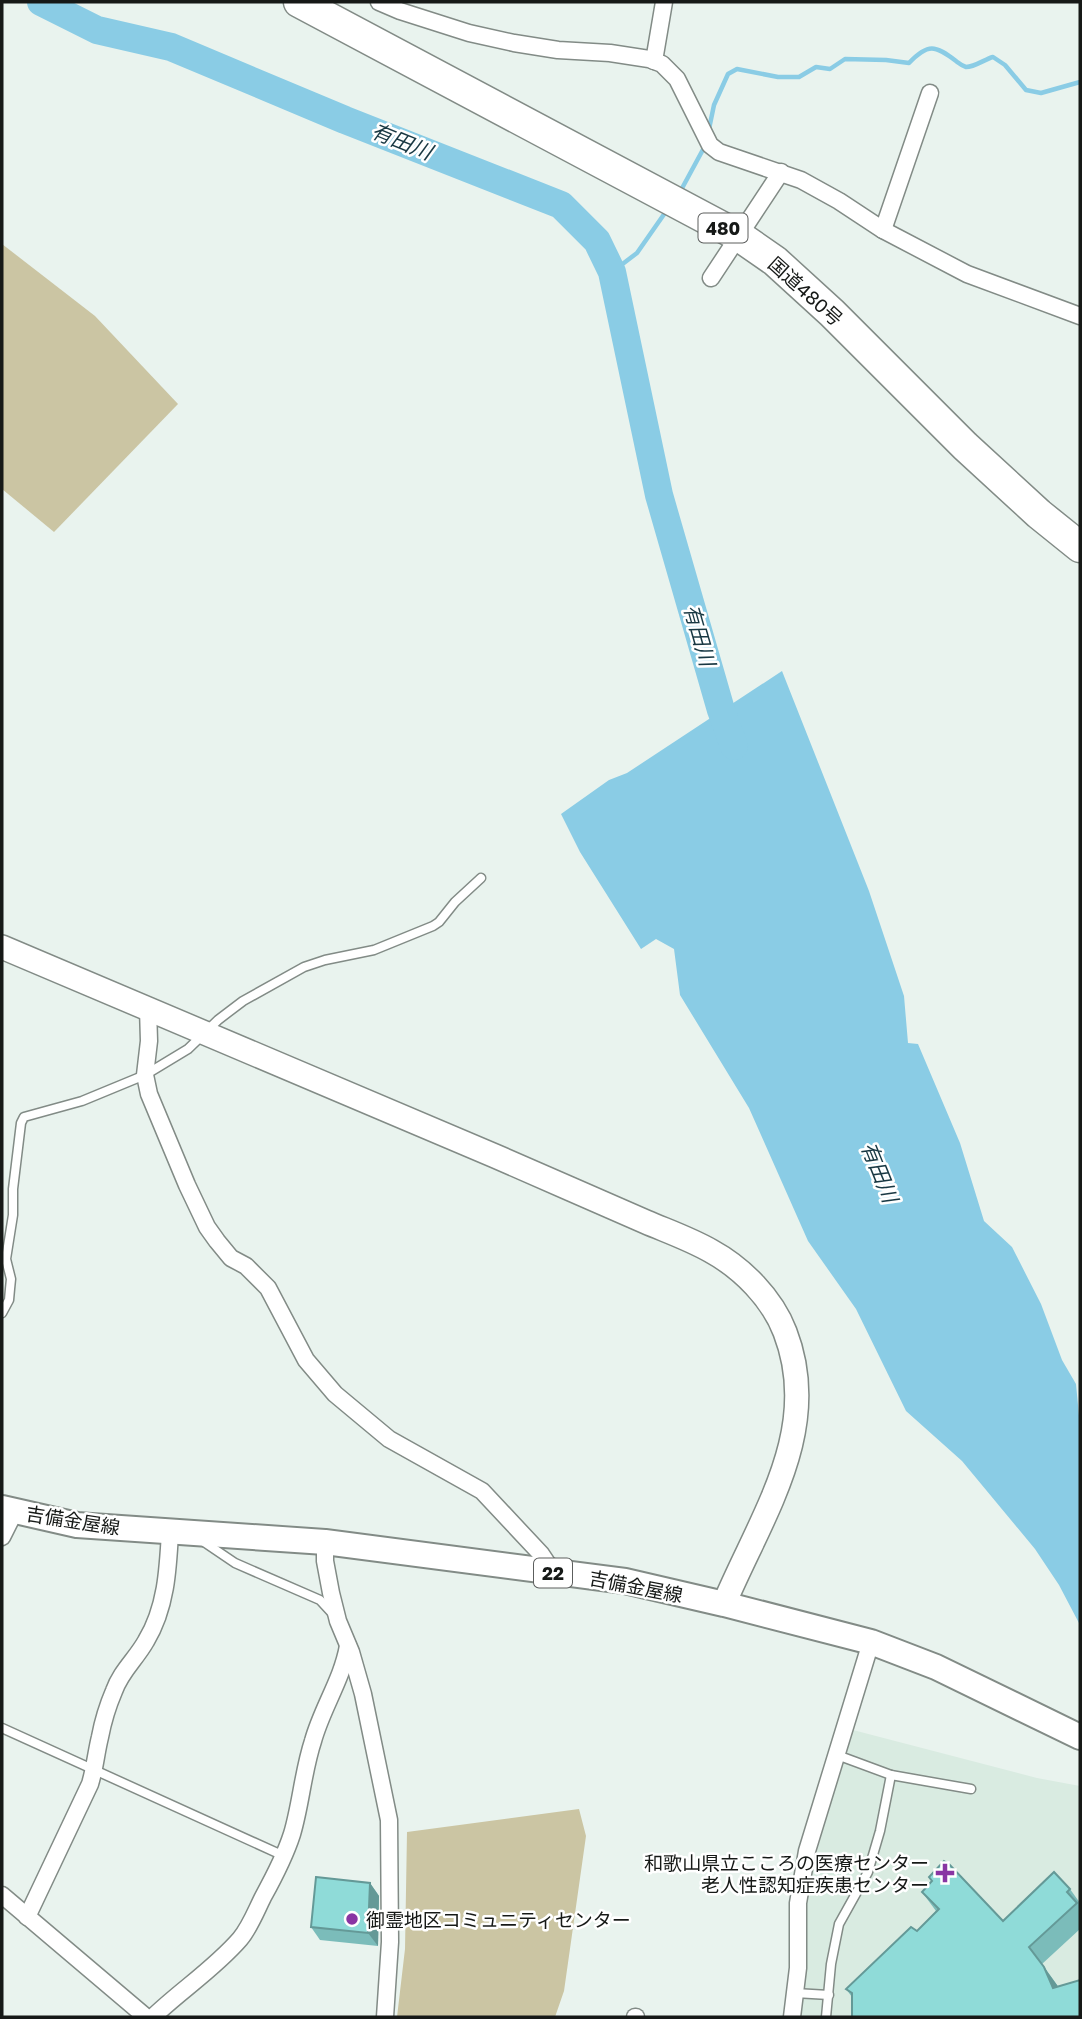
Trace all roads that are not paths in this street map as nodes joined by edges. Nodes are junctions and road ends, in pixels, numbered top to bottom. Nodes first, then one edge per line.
1 (299, 2) edge
2 (379, 2) edge
3 (664, 2) edge
4 (654, 61) junction
5 (930, 93) dead end
6 (780, 172) junction
7 (883, 230) junction
8 (739, 236) junction
9 (711, 278) dead end
10 (1079, 310) edge
11 (1080, 547) edge
12 (481, 878) dead end
13 (2, 947) edge
14 (148, 1008) junction
15 (205, 1032) junction
16 (145, 1075) junction
17 (2, 1313) edge
18 (8, 1509) edge
19 (177, 1532) junction
20 (2, 1537) edge
21 (324, 1542) junction
22 (553, 1573) junction
23 (724, 1604) junction
24 (338, 1621) junction
25 (872, 1642) junction
26 (348, 1645) junction
27 (2, 1728) edge
28 (1080, 1737) edge
29 (837, 1755) junction
30 (94, 1771) junction
31 (891, 1775) junction
32 (971, 1788) dead end
33 (284, 1856) junction
34 (2, 1895) edge
35 (27, 1917) junction
36 (795, 1993) junction
37 (829, 1995) junction
38 (146, 2017) edge
39 (153, 2017) edge
40 (385, 2017) edge
41 (792, 2017) edge
42 (827, 2017) edge

1 - 8 highway, 国道480号 / 480
2 - 4 street
3 - 4 street
4 - 6 street
5 - 7 street
6 - 7 street
6 - 8 street
7 - 10 street
8 - 9 street
8 - 11 highway, 国道480号 / 480
12 - 15 lane
13 - 14 street
14 - 15 street
14 - 16 street
15 - 16 lane
15 - 23 street
16 - 17 lane
16 - 22 street
18 - 19 main road, 吉備金屋線 / 22
18 - 20 street
19 - 21 main road, 吉備金屋線 / 22
19 - 24 lane
19 - 30 street
21 - 22 main road, 吉備金屋線 / 22
21 - 24 street
22 - 23 main road, 吉備金屋線 / 22
23 - 25 main road, 吉備金屋線 / 22
24 - 26 street
25 - 28 main road, 吉備金屋線 / 22
25 - 29 street
26 - 33 street
26 - 40 street
27 - 30 lane
29 - 31 lane
29 - 36 street
30 - 33 lane
30 - 35 street
31 - 32 lane
31 - 37 lane
33 - 39 street
34 - 35 street
35 - 38 street
36 - 37 lane
36 - 41 street
37 - 42 lane

